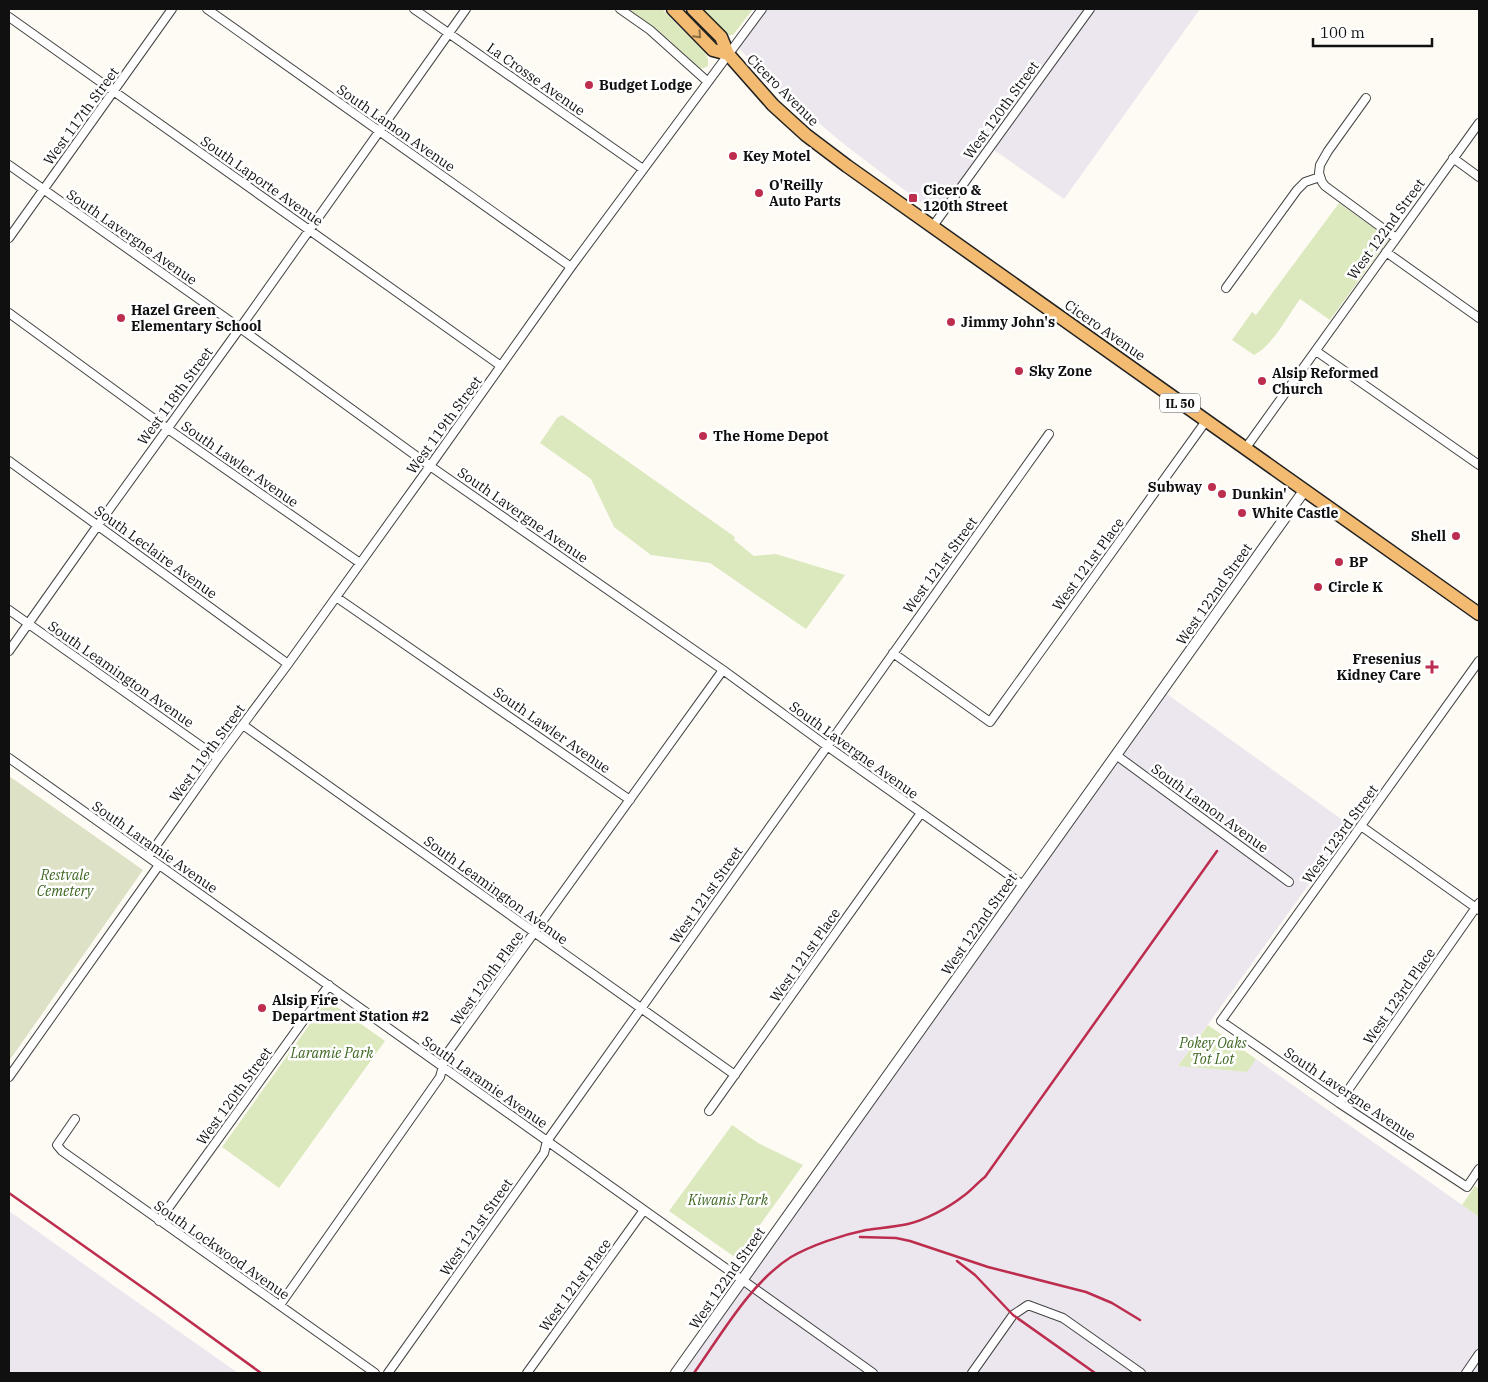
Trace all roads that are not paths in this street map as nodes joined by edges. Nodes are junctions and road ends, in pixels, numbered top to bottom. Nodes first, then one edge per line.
1 (172, 9) edge
2 (207, 9) edge
3 (414, 9) edge
4 (466, 9) edge
5 (620, 9) edge
6 (672, 9) edge
7 (693, 9) edge
8 (762, 9) edge
9 (1090, 9) edge
10 (9, 17) edge
11 (449, 33) junction
12 (728, 54) junction
13 (708, 82) junction
14 (114, 92) junction
15 (1366, 98) dead end
16 (1479, 123) edge
17 (380, 132) junction
18 (1453, 158) junction
19 (9, 165) edge
20 (643, 169) junction
21 (1320, 177) junction
22 (1479, 177) edge
23 (43, 189) junction
24 (933, 226) junction
25 (310, 230) junction
26 (9, 238) edge
27 (1396, 238) junction
28 (1386, 252) junction
29 (571, 267) junction
30 (1226, 288) dead end
31 (9, 313) edge
32 (1479, 318) edge
33 (240, 328) junction
34 (1316, 351) junction
35 (501, 366) junction
36 (1206, 421) junction
37 (168, 429) junction
38 (1049, 434) dead end
39 (1245, 448) junction
40 (9, 461) edge
41 (1479, 465) edge
42 (430, 466) junction
43 (1304, 491) junction
44 (98, 524) junction
45 (360, 563) junction
46 (336, 597) junction
47 (9, 610) edge
48 (1479, 614) edge
49 (28, 624) junction
50 (9, 651) edge
51 (893, 653) junction
52 (1479, 661) edge
53 (288, 664) junction
54 (723, 670) junction
55 (243, 725) junction
56 (827, 746) junction
57 (1116, 755) junction
58 (9, 758) edge
59 (218, 758) junction
60 (630, 800) junction
61 (921, 813) junction
62 (1361, 826) junction
63 (148, 857) junction
64 (159, 865) junction
65 (1289, 882) dead end
66 (1023, 885) junction
67 (1478, 906) edge
68 (535, 933) junction
69 (329, 985) junction
70 (640, 1008) junction
71 (1221, 1021) joint
72 (442, 1067) junction
73 (735, 1075) junction
74 (9, 1077) edge
75 (1339, 1103) junction
76 (709, 1111) dead end
77 (75, 1119) dead end
78 (547, 1141) junction
79 (1479, 1169) edge
80 (644, 1210) junction
81 (159, 1221) junction
82 (742, 1280) junction
83 (280, 1305) junction
84 (1479, 1354) edge
85 (375, 1373) edge
86 (388, 1373) edge
87 (527, 1373) edge
88 (676, 1373) edge
89 (873, 1373) edge
90 (972, 1373) edge
91 (1141, 1373) edge
92 (1466, 1373) edge

1 - 14 street, West 117th Street
2 - 17 street, South Lamon Avenue
3 - 11 street, La Crosse Avenue
4 - 11 street, West 118th Street
5 - 13 street
6 -> 12 main road, Cicero Avenue / IL 50
7 - 12 main road, Cicero Avenue / IL 50
8 - 12 street, West 119th Street
9 - 24 street, West 120th Street
10 - 14 street, South Laporte Avenue
11 - 17 street, West 118th Street
11 - 20 street, La Crosse Avenue
12 - 13 street, West 119th Street
12 - 24 main road, Cicero Avenue / IL 50
13 - 20 street, West 119th Street
14 - 23 street, West 117th Street
14 - 25 street, South Laporte Avenue
15 - 21 street
16 - 18 street, West 122nd Street
17 - 25 street, West 118th Street
17 - 29 street, South Lamon Avenue
18 - 22 street
18 - 27 street, West 122nd Street
19 - 23 street, South Lavergne Avenue
20 - 29 street, West 119th Street
21 - 27 street
21 - 30 street
23 - 26 street, West 117th Street
23 - 33 street, South Lavergne Avenue
24 - 36 main road, Cicero Avenue / IL 50
25 - 33 street, West 118th Street
25 - 35 street, South Laporte Avenue
27 - 28 street, West 122nd Street
28 - 32 street
28 - 34 street, West 122nd Street
29 - 35 street, West 119th Street
31 - 37 street, South Lawler Avenue
33 - 37 street, West 118th Street
33 - 42 street, South Lavergne Avenue
34 - 39 street, West 122nd Street
34 - 41 street
35 - 42 street, West 119th Street
36 - 39 main road, Cicero Avenue / IL 50
36 - 51 street, West 121st Place
37 - 44 street, West 118th Street
37 - 45 street, South Lawler Avenue
38 - 51 street, West 121st Street
39 - 43 main road, Cicero Avenue / IL 50
40 - 44 street, South Leclaire Avenue
42 - 45 street, West 119th Street
42 - 54 street, South Lavergne Avenue
43 - 48 main road, Cicero Avenue / IL 50
43 - 57 street, West 122nd Street
44 - 49 street, West 118th Street
44 - 53 street, South Leclaire Avenue
45 - 46 street, West 119th Street
46 - 53 street, West 119th Street
46 - 60 street, South Lawler Avenue
47 - 49 street, South Leamington Avenue
49 - 50 street, West 118th Street
49 - 59 street, South Leamington Avenue
51 - 56 street, West 121st Street
52 - 62 street, West 123rd Street
53 - 55 street, West 119th Street
54 - 56 street, South Lavergne Avenue
54 - 60 street, West 120th Place
55 - 59 street, West 119th Street
55 - 68 street, South Leamington Avenue
56 - 61 street, South Lavergne Avenue
56 - 70 street, West 121st Street
57 - 65 street, South Lamon Avenue
57 - 66 street, West 122nd Street
58 - 63 street, South Laramie Avenue
59 - 63 street, West 119th Street
60 - 68 street, West 120th Place
61 - 66 street, South Lavergne Avenue
61 - 73 street, West 121st Place
62 - 67 street
62 - 71 street, West 123rd Street
63 - 64 street, South Laramie Avenue
64 - 69 street, South Laramie Avenue
64 - 74 street
66 - 82 street, West 122nd Street
67 - 75 street, West 123rd Place
68 - 70 street, South Leamington Avenue
68 - 72 street, West 120th Place
69 - 72 street, South Laramie Avenue
69 - 81 street, West 120th Street
70 - 73 street, South Leamington Avenue
70 - 78 street, West 121st Street
71 - 75 street, South Lavergne Avenue
72 - 78 street, South Laramie Avenue
72 - 83 street, West 120th Place
73 - 76 street, West 121st Place
75 - 79 street, South Lavergne Avenue
77 - 81 street, South Lockwood Avenue
78 - 80 street, South Laramie Avenue
78 - 86 street, West 121st Street
80 - 82 street, South Laramie Avenue
80 - 87 street, West 121st Place
81 - 83 street, South Lockwood Avenue
82 - 88 street, West 122nd Street
82 - 89 street, South Laramie Avenue
83 - 85 street, South Lockwood Avenue
84 - 92 street
90 - 91 street

